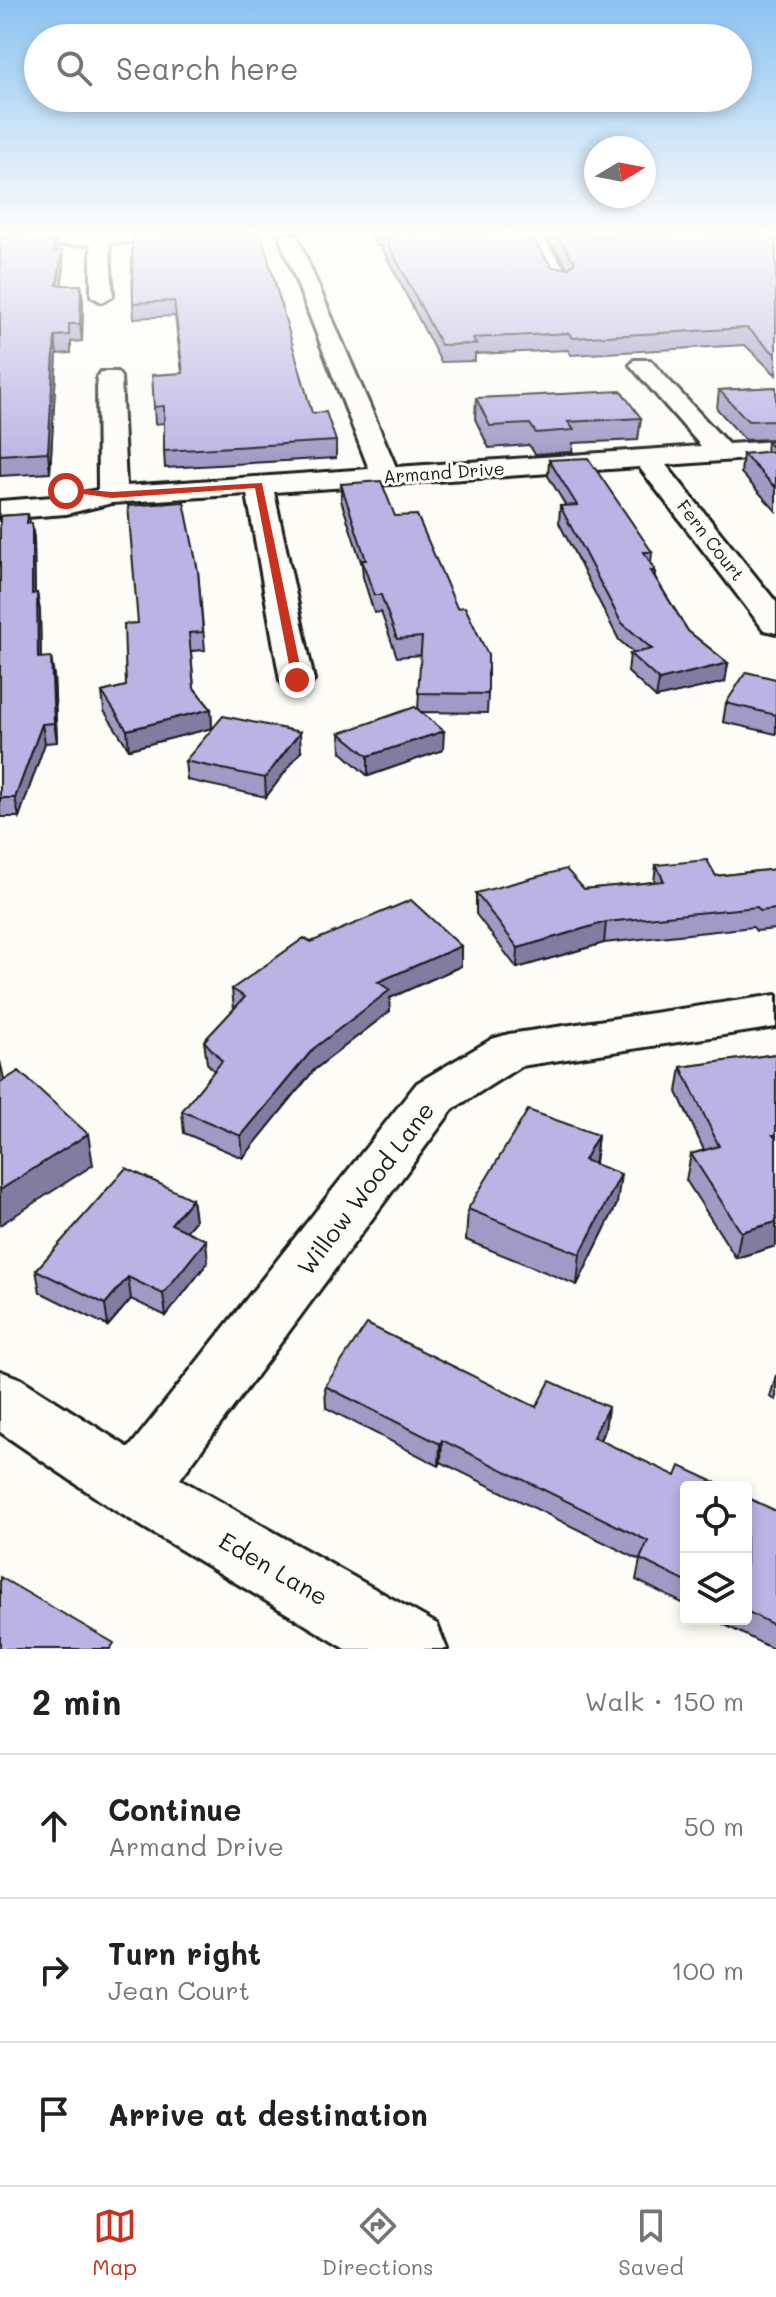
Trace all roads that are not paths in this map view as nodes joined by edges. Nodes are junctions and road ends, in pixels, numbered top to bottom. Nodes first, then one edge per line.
1 (318, 311) edge
2 (642, 365) dead end
3 (109, 377) dead end
4 (776, 449) edge
5 (721, 453) junction
6 (646, 458) junction
7 (386, 476) junction
8 (259, 485) junction
9 (112, 495) junction
10 (0, 496) edge
11 (0, 510) edge
12 (776, 623) edge
13 (297, 680) dead end
14 (776, 1011) edge
15 (0, 1398) edge
16 (136, 1488) junction
17 (412, 1649) edge

1 - 7 street
2 - 5 street
3 - 9 street
4 - 5 street, Armand Drive
5 - 6 street, Armand Drive
6 - 7 street, Armand Drive
6 - 12 street, Fern Court
7 - 8 street, Armand Drive
8 - 9 street, Armand Drive
8 - 13 street
9 - 10 street, Armand Drive
9 - 11 street, Armand Drive
14 - 16 street, Willow Wood Lane
15 - 16 street, Eden Lane
16 - 17 street, Eden Lane

